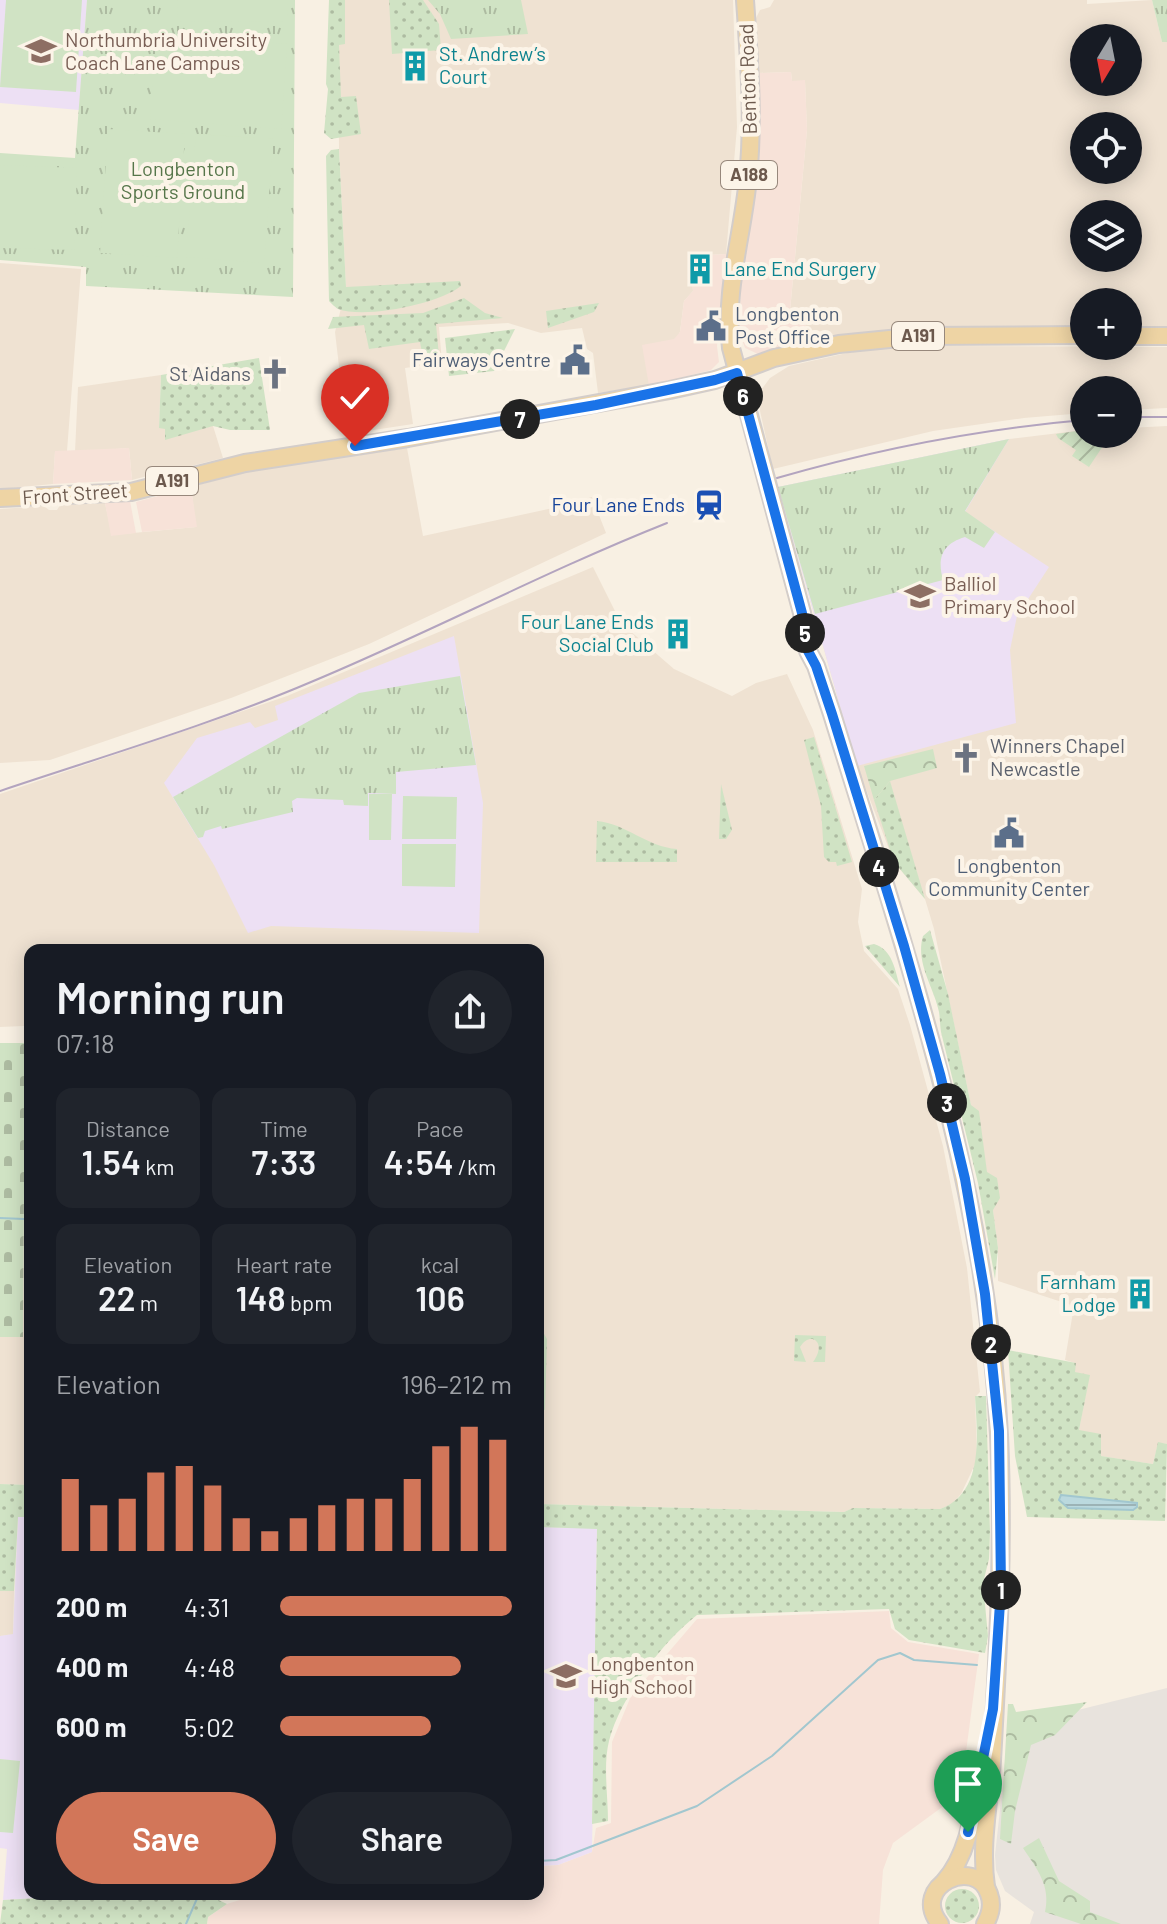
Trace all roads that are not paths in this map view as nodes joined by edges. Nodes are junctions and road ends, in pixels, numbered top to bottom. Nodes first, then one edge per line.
1 (745, 0) edge
2 (1070, 335) edge
3 (1142, 336) edge
4 (1167, 336) edge
5 (738, 379) junction
6 (0, 498) edge
7 (993, 1709) junction
8 (944, 1882) junction
9 (986, 1887) junction
10 (937, 1923) edge
11 (985, 1924) edge

1 - 5 main road, Benton Road / A188
2 - 5 main road, Front Street / A191
3 - 4 main road
5 - 6 main road, Front Street / A191
5 - 7 main road, Benton Road
7 - 8 main road
7 - 9 main road
8 - 9 main road
8 - 10 main road
9 - 11 main road

